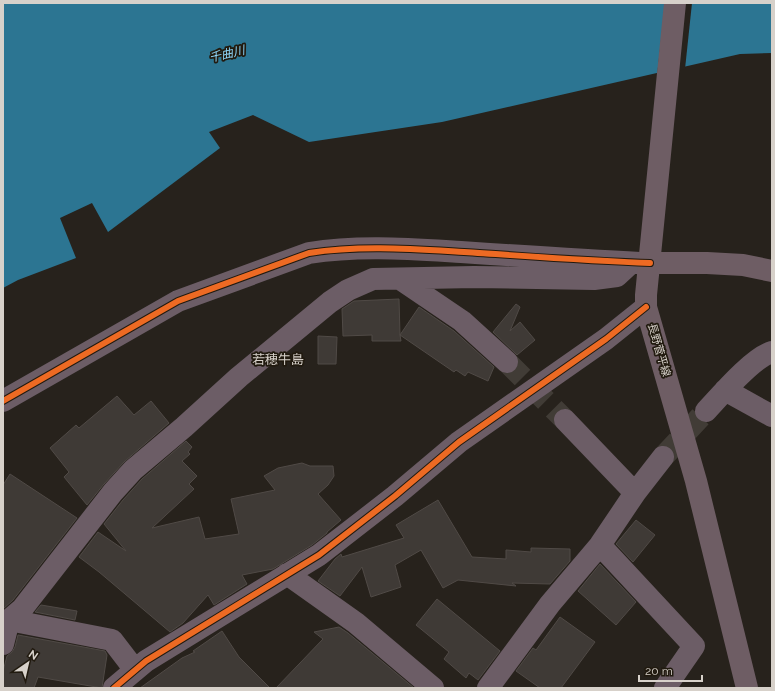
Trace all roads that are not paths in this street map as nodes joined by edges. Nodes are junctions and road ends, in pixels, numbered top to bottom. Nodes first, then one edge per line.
1 (675, 3) edge
2 (640, 263) junction
3 (772, 271) edge
4 (400, 279) junction
5 (646, 307) junction
6 (772, 352) edge
7 (507, 362) tunnel mouth
8 (725, 390) junction
9 (3, 401) edge
10 (706, 411) tunnel mouth
11 (772, 416) edge
12 (565, 420) tunnel mouth
13 (663, 457) tunnel mouth
14 (635, 493) junction
15 (600, 545) junction
16 (287, 574) junction
17 (6, 622) edge
18 (3, 644) edge
19 (135, 670) junction
20 (114, 688) edge
21 (433, 688) edge
22 (488, 688) edge
23 (665, 688) edge
24 (748, 688) edge

1 - 2 main road, 長野菅平線
2 - 3 main road
2 - 4 street
2 - 5 main road, 長野菅平線
2 - 9 street
4 - 7 street
4 - 17 street
5 - 16 street
5 - 24 main road, 長野菅平線
6 - 8 street
8 - 10 street
8 - 11 street
12 - 14 street
13 - 14 street
14 - 15 street
15 - 22 street
15 - 23 street
16 - 19 street
16 - 21 street
17 - 18 street
17 - 19 street
19 - 20 street

